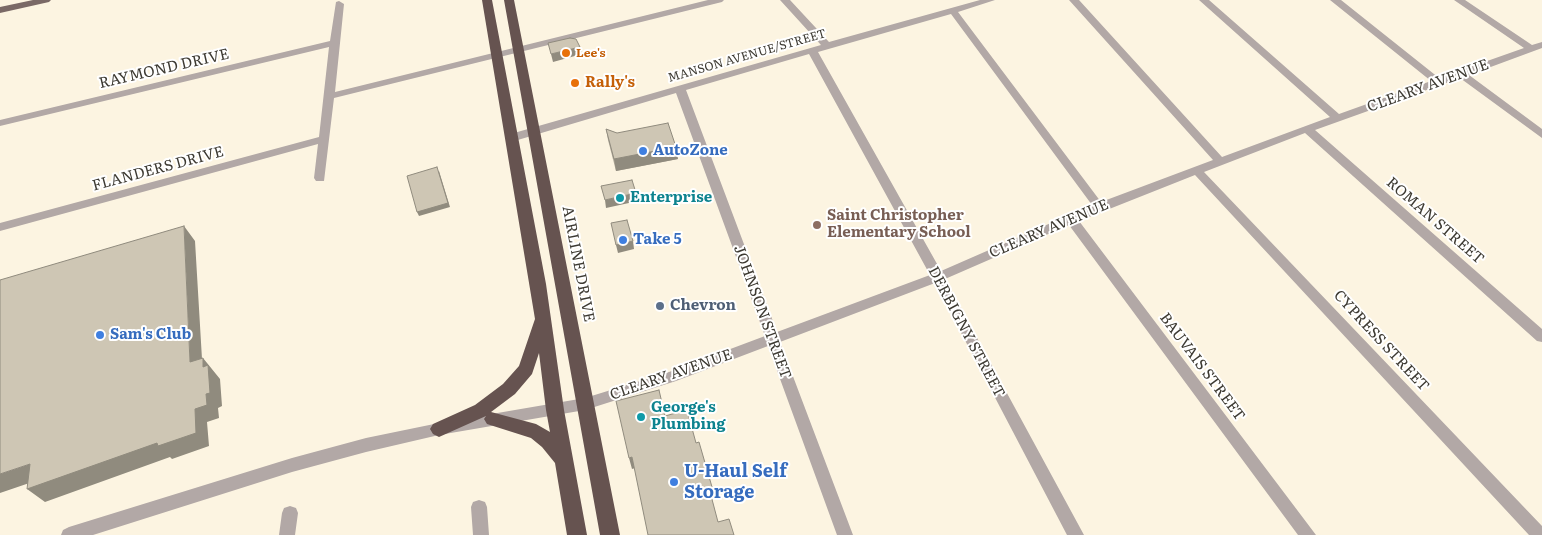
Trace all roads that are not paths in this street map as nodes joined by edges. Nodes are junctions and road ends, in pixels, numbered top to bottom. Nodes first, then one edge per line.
1 (46, 0) edge
2 (487, 0) edge
3 (509, 0) edge
4 (718, 0) edge
5 (785, 0) edge
6 (990, 0) edge
7 (1074, 0) edge
8 (1204, 0) edge
9 (1335, 0) edge
10 (1459, 0) edge
11 (339, 4) dead end
12 (0, 10) edge
13 (953, 11) junction
14 (334, 43) junction
15 (1542, 45) edge
16 (827, 46) junction
17 (518, 49) junction
18 (812, 50) junction
19 (1531, 50) junction
20 (496, 54) junction
21 (1462, 74) junction
22 (1438, 82) junction
23 (680, 89) junction
24 (330, 96) junction
25 (1337, 118) junction
26 (0, 123) edge
27 (1307, 129) junction
28 (534, 132) junction
29 (1542, 134) edge
30 (511, 138) junction
31 (325, 139) junction
32 (1220, 162) junction
33 (1197, 171) junction
34 (320, 178) dead end
35 (1099, 207) junction
36 (1070, 218) junction
37 (0, 227) edge
38 (938, 276) junction
39 (542, 316) junction
40 (1542, 337) edge
41 (772, 339) junction
42 (585, 404) junction
43 (555, 410) junction
44 (493, 419) junction
45 (439, 429) junction
46 (564, 462) junction
47 (479, 507) dead end
48 (290, 513) dead end
49 (69, 535) edge
50 (287, 535) edge
51 (480, 535) edge
52 (577, 535) edge
53 (610, 535) edge
54 (845, 535) edge
55 (1076, 535) edge
56 (1308, 535) edge
57 (1540, 535) edge

1 - 12 main road
2 - 20 highway
3 - 17 highway, AIRLINE DRIVE
4 - 17 street
5 - 16 street
6 - 13 street, MANSON AVENUE/STREET
7 - 32 street
8 - 25 street
9 - 22 street
10 - 19 street
11 - 14 street
13 - 16 street, MANSON AVENUE/STREET
13 - 35 street
14 - 24 street
14 - 26 street, RAYMOND DRIVE
15 - 19 street, CLEARY AVENUE
16 - 18 street, MANSON AVENUE/STREET
17 - 20 street
17 - 28 highway, AIRLINE DRIVE
18 - 23 street, MANSON AVENUE/STREET
18 - 38 street, DERBIGNY STREET
19 - 21 street, CLEARY AVENUE
20 - 24 street
20 - 30 highway
21 - 22 street, CLEARY AVENUE
21 - 29 street
22 - 25 street, CLEARY AVENUE
23 - 28 street, MANSON AVENUE/STREET
23 - 41 street, JOHNSON STREET
24 - 31 street
25 - 27 street, CLEARY AVENUE
27 - 32 street, CLEARY AVENUE
27 - 40 street, ROMAN STREET
28 - 30 street, MANSON AVENUE/STREET
28 - 42 highway, AIRLINE DRIVE
30 - 39 highway
31 - 34 street
31 - 37 street, FLANDERS DRIVE
32 - 33 street, CLEARY AVENUE
33 - 35 street, CLEARY AVENUE
33 - 57 street, CYPRESS STREET
35 - 36 street, CLEARY AVENUE
36 - 38 street, CLEARY AVENUE
36 - 56 street, BAUVAIS STREET
38 - 41 street, CLEARY AVENUE
38 - 55 street, DERBIGNY STREET
39 - 43 highway
39 - 45 highway
41 - 42 street, CLEARY AVENUE
41 - 54 street, JOHNSON STREET
42 - 43 street, CLEARY AVENUE
42 - 53 highway, AIRLINE DRIVE
43 - 44 street, CLEARY AVENUE
43 - 46 highway
44 - 45 street, CLEARY AVENUE
44 - 46 highway
45 - 49 street, CLEARY AVENUE
46 - 52 highway
47 - 51 street
48 - 50 street

